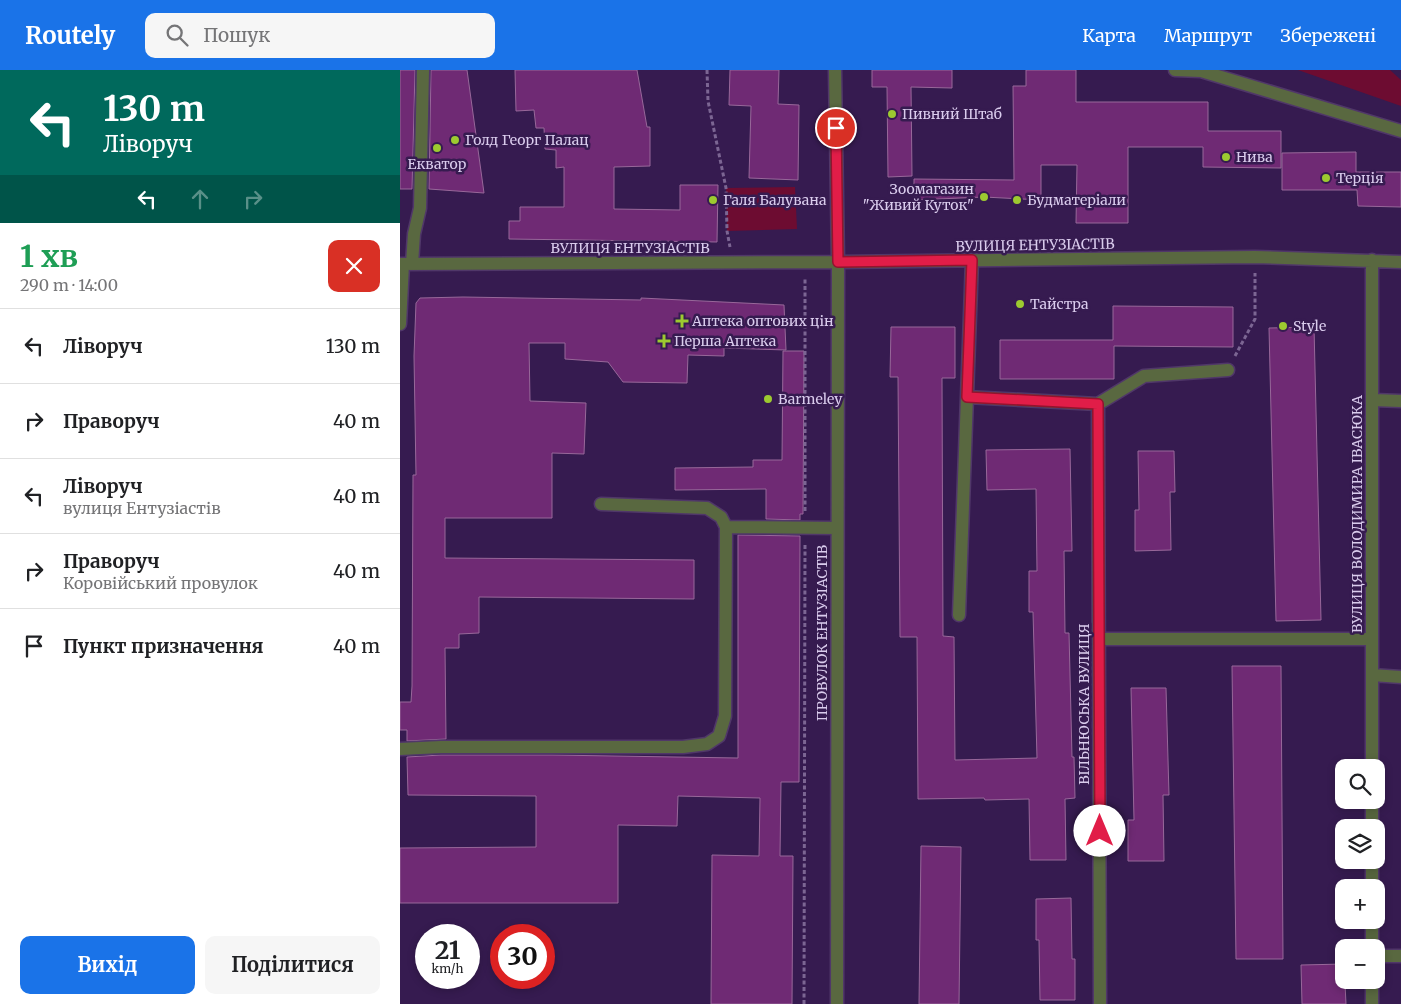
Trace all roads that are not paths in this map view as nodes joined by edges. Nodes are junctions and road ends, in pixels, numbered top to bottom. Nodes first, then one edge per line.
1 (423, 70) edge
2 (835, 70) edge
3 (1175, 70) edge
4 (1401, 131) edge
5 (972, 260) junction
6 (1372, 260) junction
7 (838, 262) junction
8 (1401, 262) edge
9 (405, 264) edge
10 (400, 324) edge
11 (1228, 370) road end
12 (967, 397) junction
13 (1372, 400) junction
14 (1401, 401) edge
15 (1098, 404) junction
16 (601, 504) dead end
17 (726, 527) junction
18 (837, 528) junction
19 (959, 615) dead end
20 (1099, 639) junction
21 (1372, 639) junction
22 (1372, 675) junction
23 (1401, 677) edge
24 (400, 749) edge
25 (1372, 759) edge
26 (1385, 956) edge
27 (1401, 956) edge
28 (1372, 989) edge
29 (837, 1004) edge
30 (1100, 1004) edge
31 (1372, 1004) edge

1 - 9 street
2 - 7 street, ПРОВУЛОК ЕНТУЗІАСТІВ
3 - 4 street
5 - 6 street, ВУЛИЦЯ ЕНТУЗІАСТІВ
5 - 7 street, ВУЛИЦЯ ЕНТУЗІАСТІВ
5 - 12 street
6 - 8 street, ВУЛИЦЯ ЕНТУЗІАСТІВ
6 - 13 street, ВУЛИЦЯ ВОЛОДИМИРА ІВАСЮКА
7 - 9 street, ВУЛИЦЯ ЕНТУЗІАСТІВ
7 - 18 street, ПРОВУЛОК ЕНТУЗІАСТІВ
9 - 10 street
11 - 15 street
12 - 15 street
12 - 19 street
13 - 14 street
13 - 21 street, ВУЛИЦЯ ВОЛОДИМИРА ІВАСЮКА
15 - 20 street, ВІЛЬНЮСЬКА ВУЛИЦЯ
16 - 17 street
17 - 18 street
17 - 24 street
18 - 29 street, ПРОВУЛОК ЕНТУЗІАСТІВ
20 - 21 street
20 - 30 street, ВІЛЬНЮСЬКА ВУЛИЦЯ
21 - 22 street, ВУЛИЦЯ ВОЛОДИМИРА ІВАСЮКА
22 - 23 street
22 - 25 street, ВУЛИЦЯ ВОЛОДИМИРА ІВАСЮКА
26 - 27 street
28 - 31 street

